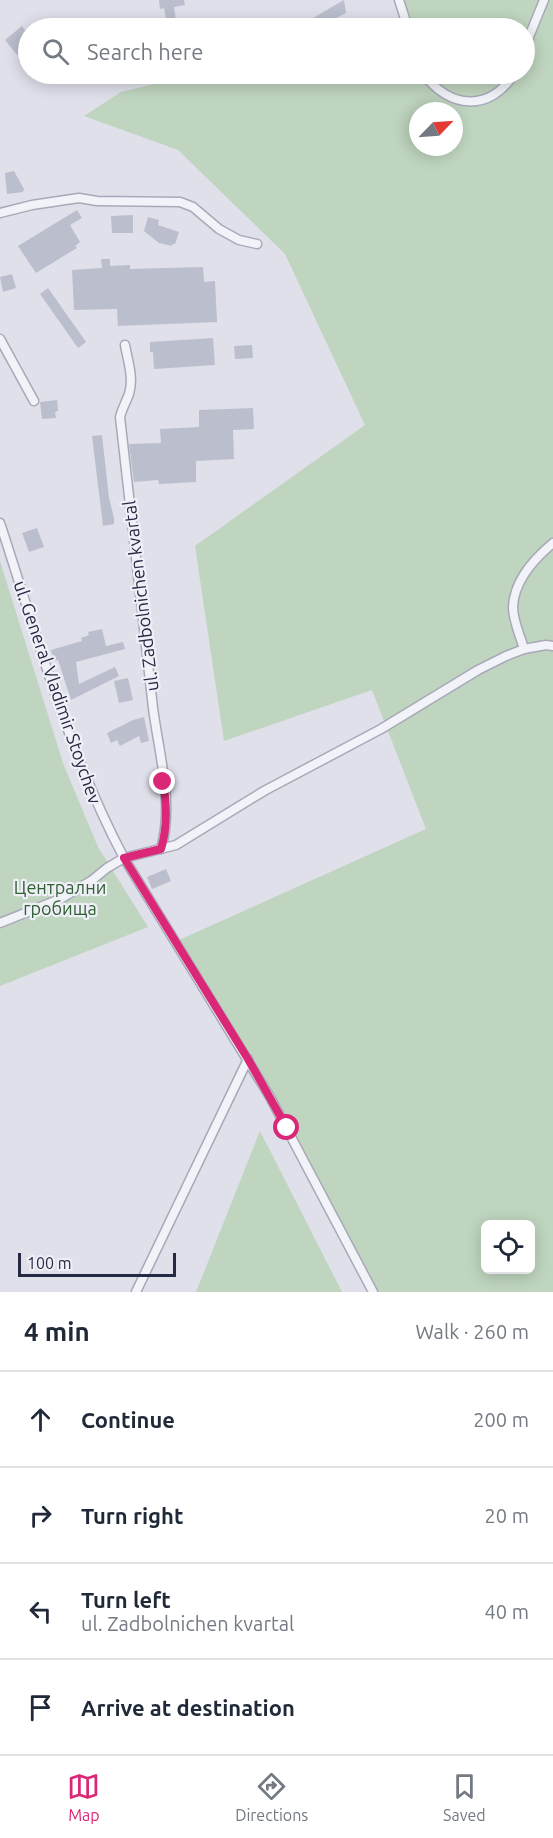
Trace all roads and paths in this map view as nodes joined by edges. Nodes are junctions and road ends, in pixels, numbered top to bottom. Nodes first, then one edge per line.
1 (399, 0) edge
2 (543, 0) edge
3 (405, 18) edge
4 (535, 22) edge
5 (433, 84) edge
6 (507, 84) edge
7 (0, 213) edge
8 (257, 244) dead end
9 (0, 339) edge
10 (125, 345) dead end
11 (34, 401) dead end
12 (0, 523) edge
13 (553, 543) edge
14 (553, 646) edge
15 (524, 649) junction
16 (161, 849) junction
17 (124, 858) junction
18 (0, 923) edge
19 (248, 1059) junction
20 (136, 1292) edge
21 (373, 1292) edge

1 - 3 street
2 - 4 street
5 - 6 street
7 - 8 street
9 - 11 street
10 - 16 street, ul. Zadbolnichen kvartal
12 - 17 street, ul. General Vladimir Stoychev
13 - 15 street
14 - 15 street
15 - 16 street
16 - 17 street
17 - 18 street
17 - 19 street, ul. General Vladimir Stoychev
19 - 20 street
19 - 21 street, ul. General Vladimir Stoychev

